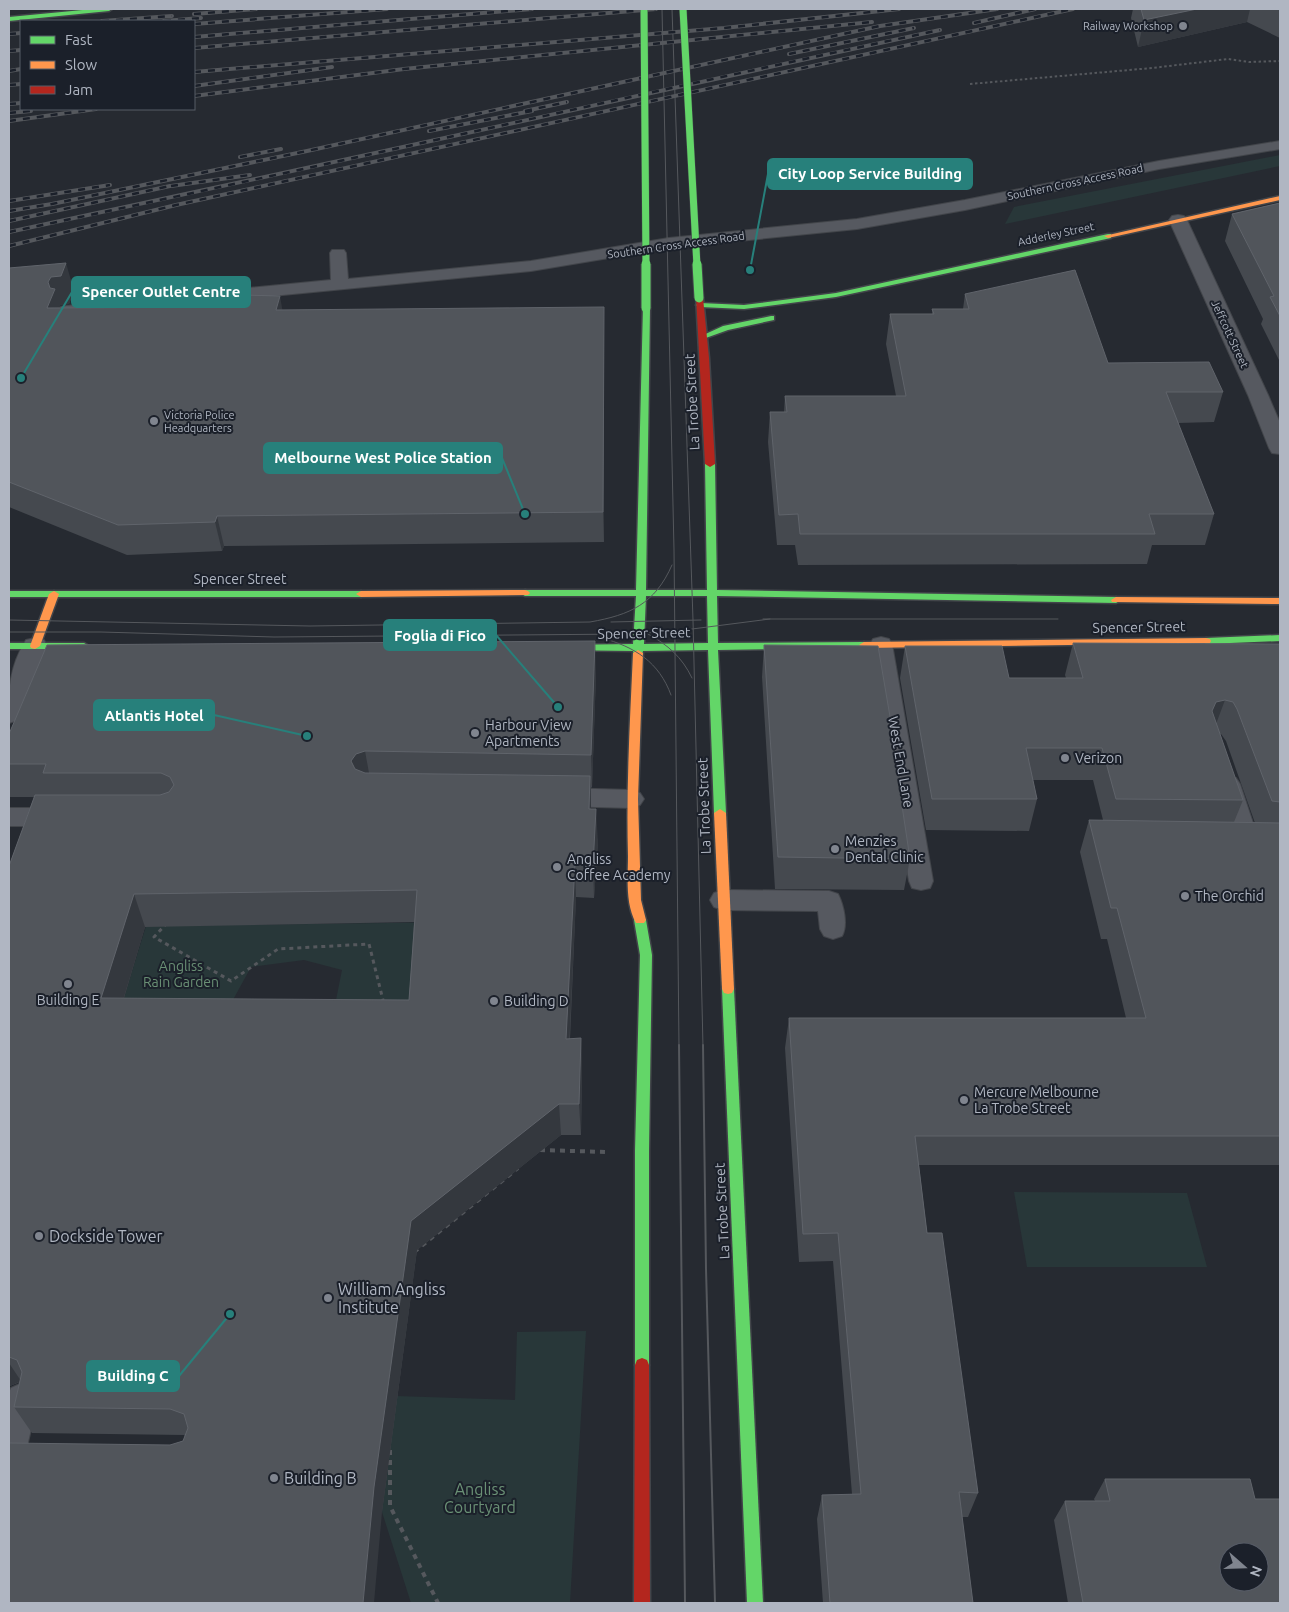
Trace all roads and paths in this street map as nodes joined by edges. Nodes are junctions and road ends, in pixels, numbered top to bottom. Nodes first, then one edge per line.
1 (109, 9) edge
2 (644, 9) edge
3 (683, 9) edge
4 (9, 19) edge
5 (1280, 61) edge
6 (970, 84) dead end
7 (1280, 145) edge
8 (1280, 198) edge
9 (1178, 220) junction
10 (338, 253) dead end
11 (340, 285) junction
12 (836, 295) junction
13 (699, 301) junction
14 (66, 311) edge
15 (703, 337) junction
16 (1280, 448) edge
17 (713, 592) junction
18 (641, 593) junction
19 (9, 594) edge
20 (54, 594) junction
21 (1280, 601) edge
22 (1280, 638) edge
23 (881, 644) junction
24 (9, 646) edge
25 (35, 646) junction
26 (98, 646) edge
27 (712, 647) junction
28 (542, 648) edge
29 (638, 648) junction
30 (9, 714) edge
31 (1220, 760) edge
32 (535, 797) edge
33 (632, 799) junction
34 (86, 817) edge
35 (9, 818) edge
36 (1272, 844) edge
37 (921, 881) dead end
38 (723, 900) junction
39 (172, 917) edge
40 (833, 929) dead end
41 (384, 1005) edge
42 (532, 1149) edge
43 (642, 1151) junction
44 (522, 1163) edge
45 (413, 1262) dead end
46 (22, 1399) edge
47 (390, 1443) dead end
48 (19, 1451) edge
49 (438, 1603) edge
50 (642, 1603) edge
51 (755, 1603) edge

1 - 4 main road
2 - 18 main road, bridge
3 - 13 main road, La Trobe Street, bridge
5 - 6 path
7 - 11 lane, Southern Cross Access Road
8 - 9 main road, Adderley Street
9 - 12 main road, Adderley Street
9 - 16 street, Jeffcott Street
10 - 11 lane
11 - 14 lane, Southern Cross Access Road
12 - 13 main road, Adderley Street
12 - 15 main road, Adderley Street
13 - 15 main road, La Trobe Street
15 - 17 main road, La Trobe Street
17 - 18 main road, Spencer Street
17 - 21 main road, Spencer Street
17 - 27 main road, La Trobe Street
18 - 20 main road, Spencer Street
18 - 29 main road
19 - 20 main road, Spencer Street
20 - 25 main road
22 - 23 main road, Spencer Street
23 - 27 main road, Spencer Street
23 - 37 lane, West End Lane
24 - 25 main road
25 - 26 main road
25 - 30 street
27 - 29 main road, Spencer Street
27 - 38 main road, La Trobe Street
28 - 29 main road, Spencer Street
29 - 33 main road
31 - 36 lane
32 - 33 lane
33 - 43 main road
34 - 35 lane
38 - 40 lane
38 - 51 main road, La Trobe Street
39 - 41 path
42 - 43 path
43 - 50 main road
44 - 45 path
46 - 48 lane
47 - 49 path

